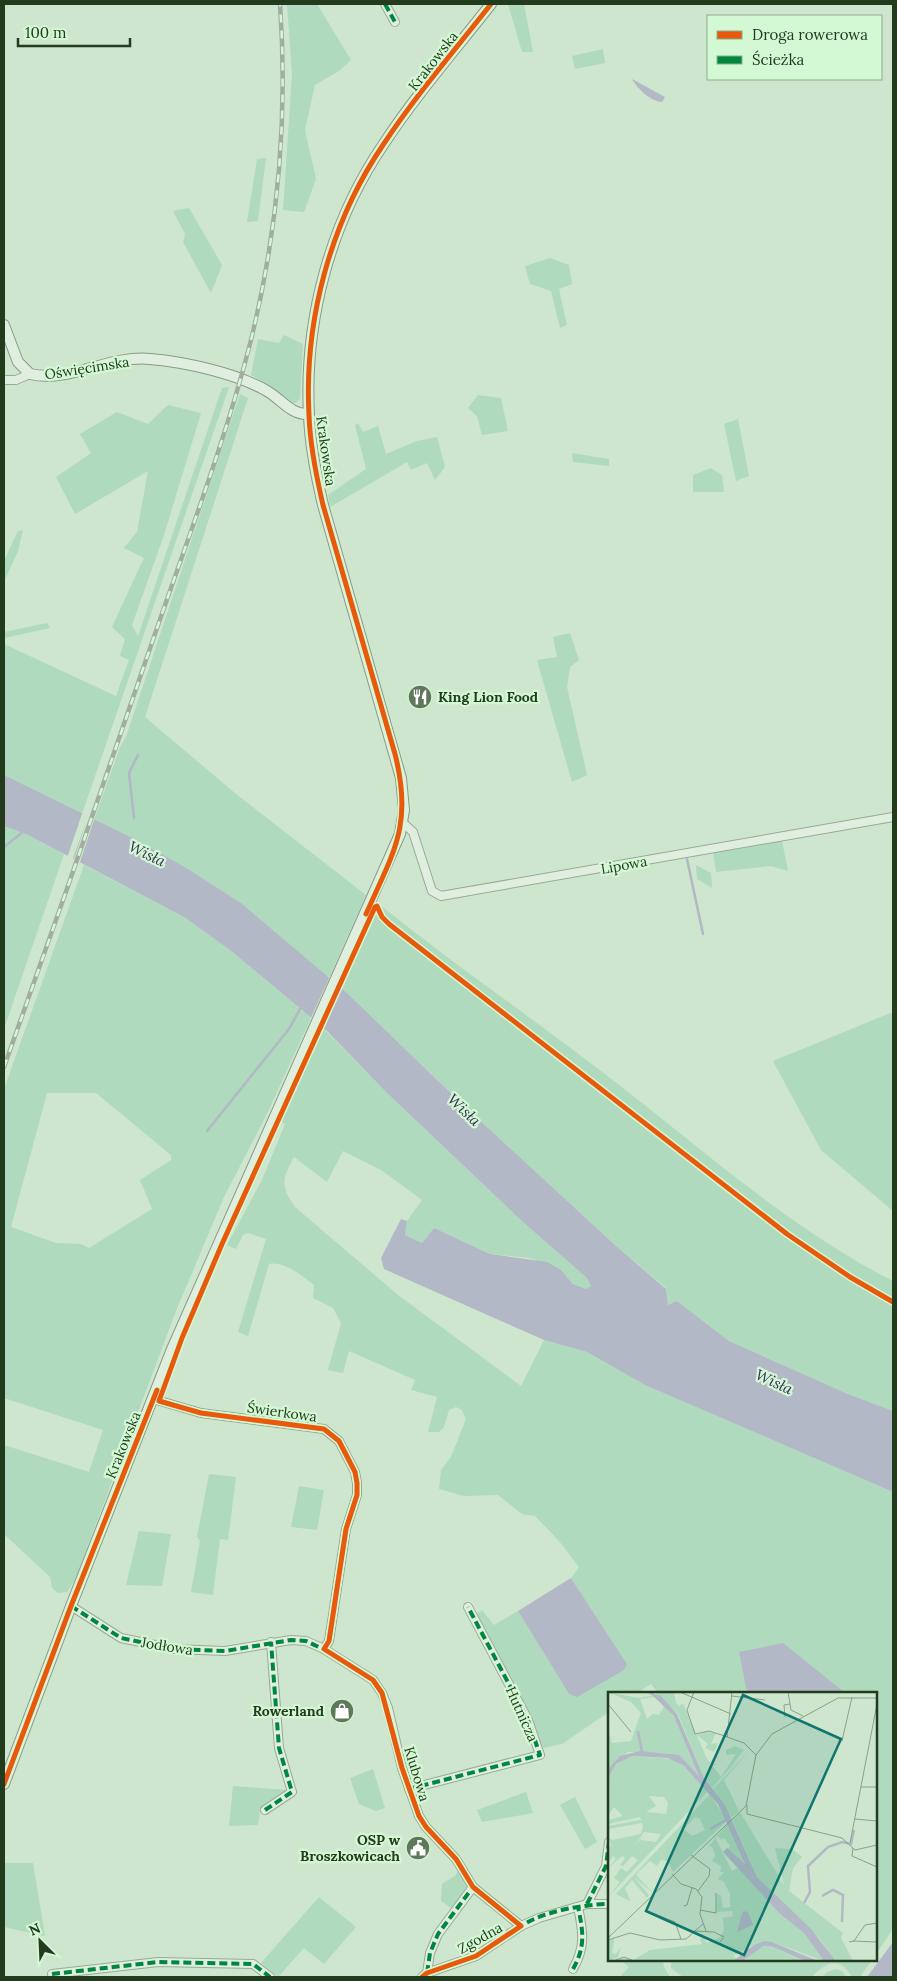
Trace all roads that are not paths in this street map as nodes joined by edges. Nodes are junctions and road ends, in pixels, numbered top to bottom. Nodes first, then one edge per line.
1 (385, 4) edge
2 (491, 4) edge
3 (396, 22) dead end
4 (4, 325) edge
5 (30, 374) junction
6 (4, 380) edge
7 (308, 414) junction
8 (893, 817) edge
9 (402, 822) junction
10 (153, 1399) junction
11 (71, 1606) junction
12 (468, 1606) dead end
13 (272, 1642) junction
14 (324, 1649) junction
15 (4, 1784) edge
16 (409, 1789) junction
17 (265, 1810) dead end
18 (608, 1850) edge
19 (473, 1887) junction
20 (587, 1904) junction
21 (608, 1904) edge
22 (578, 1907) junction
23 (521, 1926) junction
24 (573, 1969) dead end
25 (52, 1974) dead end
26 (424, 1975) edge
27 (270, 1977) edge

1 - 3 street
2 - 7 street, Krakowska
4 - 5 street, Oświęcimska
5 - 6 street
5 - 7 street, Oświęcimska
7 - 9 street, Krakowska
8 - 9 street, Lipowa
9 - 10 street, Krakowska
10 - 11 street, Krakowska
10 - 14 street, Świerkowa
11 - 13 street, Jodłowa
11 - 15 street, Krakowska
12 - 16 street, Hutnicza
13 - 14 street, Jodłowa
13 - 17 street
14 - 16 street, Klubowa
16 - 19 street, Klubowa
18 - 20 street
19 - 23 street, Klubowa
19 - 26 street, Zgodna
20 - 21 street, Zgodna
20 - 22 street, Zgodna
22 - 23 street, Zgodna
22 - 24 street
23 - 26 street, Zgodna
25 - 27 street

